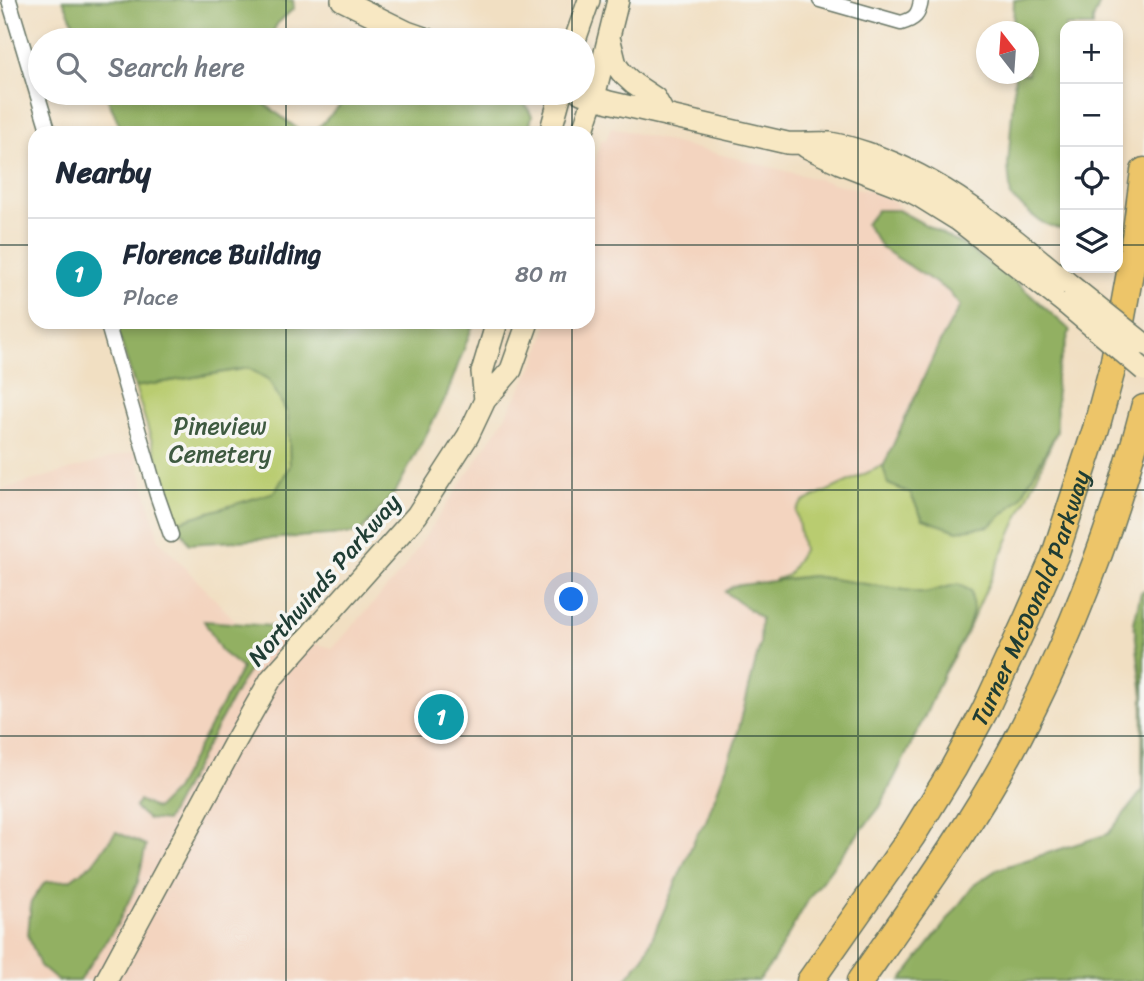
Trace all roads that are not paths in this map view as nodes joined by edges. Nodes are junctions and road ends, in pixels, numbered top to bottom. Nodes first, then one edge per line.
1 (9, 0) edge
2 (342, 0) edge
3 (589, 0) edge
4 (618, 0) edge
5 (820, 0) edge
6 (921, 0) edge
7 (399, 28) edge
8 (579, 28) edge
9 (609, 38) junction
10 (28, 63) edge
11 (595, 74) edge
12 (595, 98) edge
13 (41, 105) edge
14 (558, 105) edge
15 (586, 105) edge
16 (664, 114) junction
17 (47, 126) edge
18 (553, 126) edge
19 (583, 126) edge
20 (1144, 171) edge
21 (1068, 294) junction
22 (109, 329) edge
23 (495, 329) edge
24 (525, 329) edge
25 (1144, 344) edge
26 (1144, 370) edge
27 (485, 400) junction
28 (1144, 408) edge
29 (171, 535) dead end
30 (106, 981) edge
31 (810, 981) edge
32 (860, 981) edge

1 - 10 street
2 - 7 street
3 - 8 street
4 - 9 street
5 - 6 street
9 - 11 street
9 - 16 street
12 - 16 street
13 - 17 street
14 - 18 street
15 - 19 street
16 - 21 street
20 - 31 highway, Turner McDonald Parkway
21 - 25 street, bridge
21 - 26 street, bridge
22 - 29 street
23 - 27 street, Northwinds Parkway
24 - 27 street, Northwinds Parkway
27 - 30 street, Northwinds Parkway
28 - 32 highway, Turner McDonald Parkway

